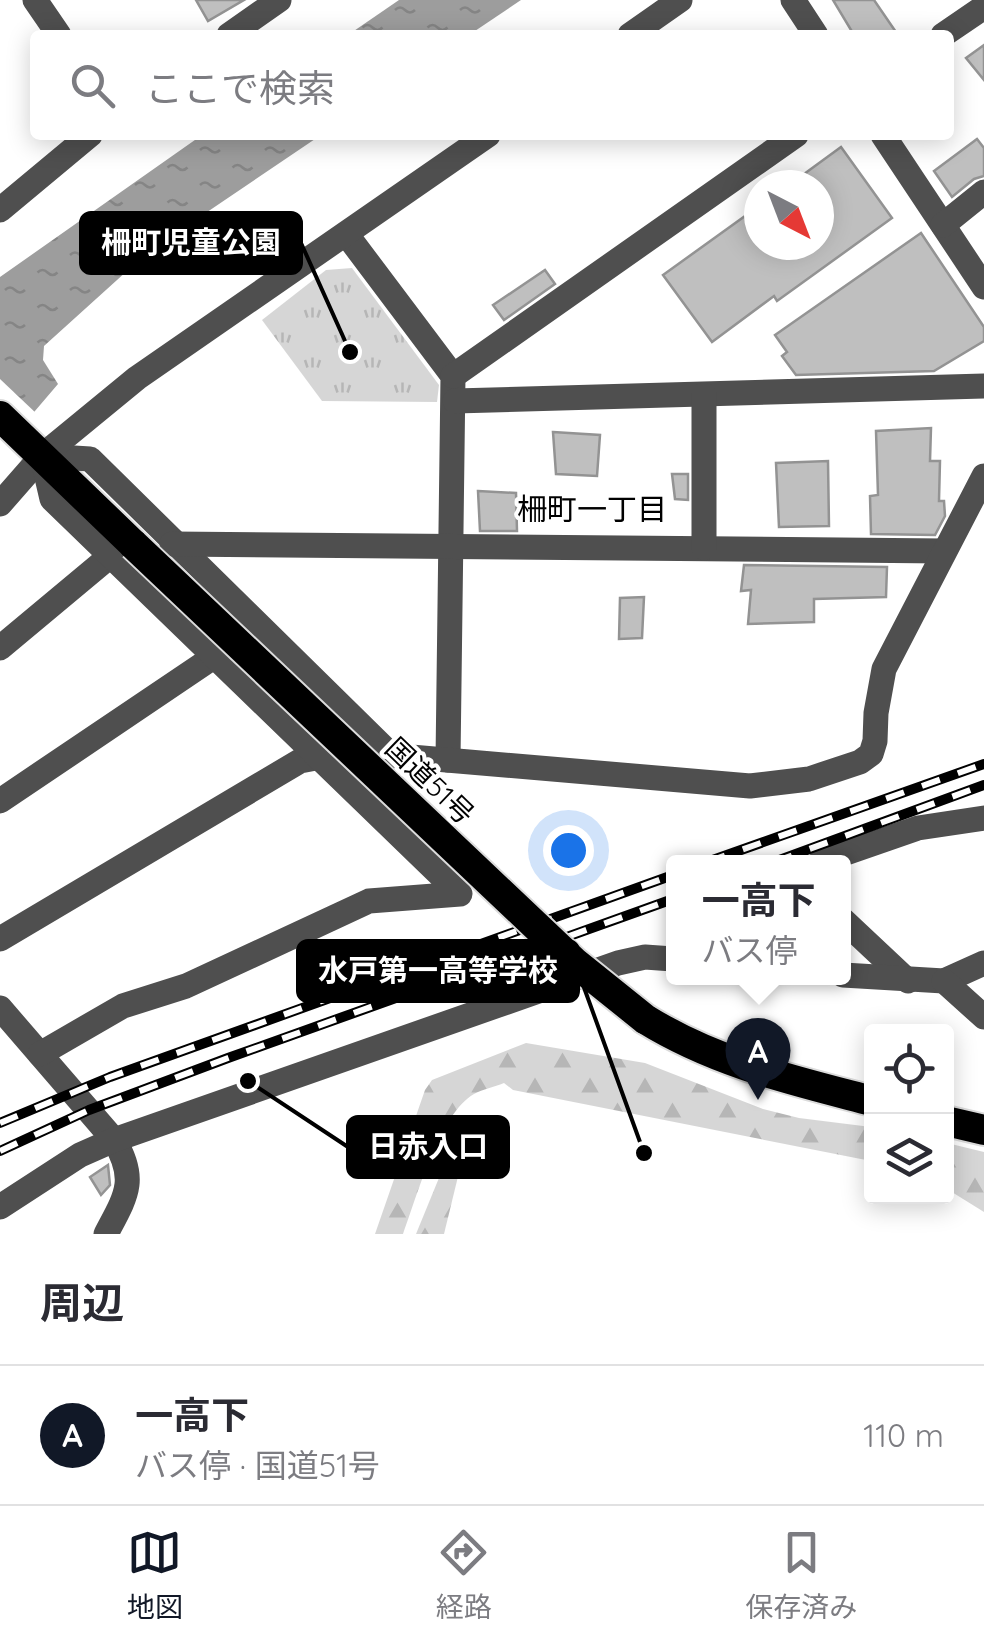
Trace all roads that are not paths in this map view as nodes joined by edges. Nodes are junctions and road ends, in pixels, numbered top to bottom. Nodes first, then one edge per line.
1 (279, 0) edge
2 (680, 0) edge
3 (793, 0) edge
4 (43, 3) edge
5 (984, 7) edge
6 (56, 30) edge
7 (236, 30) edge
8 (637, 30) edge
9 (813, 30) edge
10 (950, 30) edge
11 (84, 140) edge
12 (481, 140) edge
13 (789, 140) edge
14 (886, 140) edge
15 (984, 192) edge
16 (2, 203) edge
17 (944, 226) junction
18 (347, 235) junction
19 (984, 286) edge
20 (984, 386) edge
21 (454, 388) junction
22 (704, 395) junction
23 (0, 416) edge
24 (33, 447) junction
25 (984, 476) edge
26 (0, 504) edge
27 (172, 544) junction
28 (451, 544) junction
29 (704, 548) junction
30 (944, 550) junction
31 (122, 551) junction
32 (0, 648) edge
33 (214, 656) junction
34 (318, 756) junction
35 (392, 756) junction
36 (448, 760) junction
37 (0, 801) edge
38 (984, 818) edge
39 (840, 855) edge
40 (851, 928) edge
41 (0, 939) edge
42 (666, 959) edge
43 (984, 963) edge
44 (851, 976) edge
45 (908, 981) junction
46 (944, 981) junction
47 (0, 1008) edge
48 (984, 1018) edge
49 (40, 1054) junction
50 (864, 1099) edge
51 (954, 1122) edge
52 (984, 1130) edge
53 (114, 1140) junction
54 (0, 1207) edge
55 (106, 1234) edge

1 - 7 street
2 - 8 street
3 - 9 street
4 - 6 street
5 - 10 street
11 - 16 street
12 - 18 street
13 - 21 street
14 - 17 street
15 - 17 street
17 - 19 street
18 - 21 street
18 - 24 street
20 - 22 street
21 - 22 street
21 - 28 street
22 - 29 street
23 - 24 highway, 国道51号
24 - 26 street
24 - 27 street
24 - 31 highway, 国道51号
25 - 30 street
27 - 28 street
27 - 35 street
28 - 29 street
28 - 36 street
29 - 30 street
30 - 36 street
31 - 32 street
31 - 33 street
31 - 50 highway, 国道51号, bridge
33 - 34 street
33 - 37 street
34 - 35 street
34 - 41 street
34 - 49 street
35 - 36 street
38 - 39 street
40 - 45 street
42 - 53 street
43 - 46 street
44 - 45 street
45 - 46 street
46 - 48 street
47 - 49 street
49 - 53 street
51 - 52 highway
53 - 54 street
53 - 55 street

